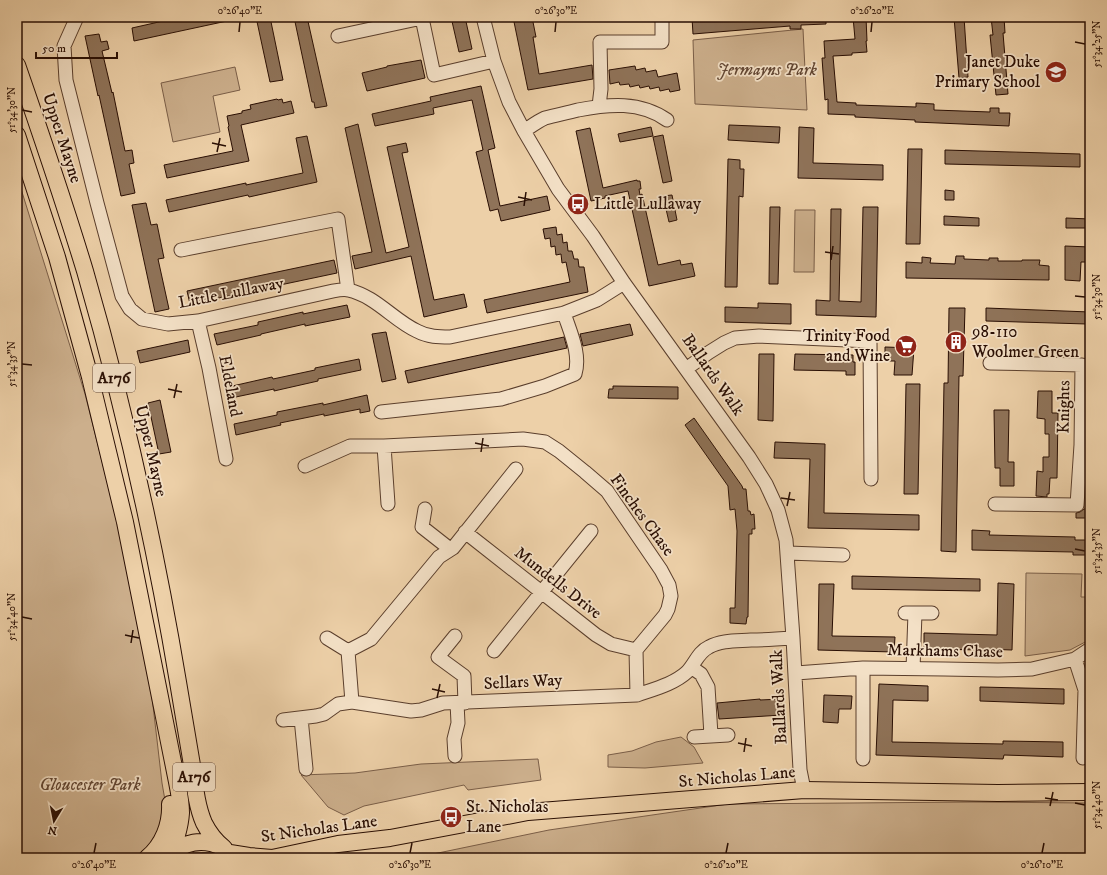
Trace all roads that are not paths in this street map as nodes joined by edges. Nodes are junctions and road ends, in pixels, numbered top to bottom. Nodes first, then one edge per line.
1 (77, 17) edge
2 (483, 17) edge
3 (662, 17) edge
4 (338, 36) dead end
5 (494, 61) junction
6 (17, 66) edge
7 (599, 106) junction
8 (667, 120) dead end
9 (524, 131) junction
10 (17, 135) edge
11 (181, 250) dead end
12 (624, 283) junction
13 (348, 290) junction
14 (564, 313) junction
15 (198, 321) junction
16 (990, 363) dead end
17 (686, 369) junction
18 (381, 412) dead end
19 (1086, 445) edge
20 (384, 446) junction
21 (226, 459) dead end
22 (306, 466) dead end
23 (516, 469) dead end
24 (871, 479) dead end
25 (388, 504) dead end
26 (995, 504) dead end
27 (424, 510) dead end
28 (591, 531) dead end
29 (464, 532) junction
30 (450, 549) junction
31 (788, 553) junction
32 (843, 555) dead end
33 (541, 592) junction
34 (932, 614) dead end
35 (455, 636) dead end
36 (328, 638) dead end
37 (794, 638) junction
38 (1090, 649) edge
39 (636, 650) junction
40 (348, 651) junction
41 (494, 651) dead end
42 (1075, 659) junction
43 (691, 667) junction
44 (863, 668) junction
45 (913, 669) junction
46 (796, 673) junction
47 (637, 695) junction
48 (352, 702) junction
49 (461, 703) junction
50 (164, 717) junction
51 (301, 718) junction
52 (283, 720) dead end
53 (711, 735) junction
54 (728, 735) dead end
55 (694, 737) dead end
56 (455, 756) dead end
57 (1083, 758) dead end
58 (863, 759) dead end
59 (306, 769) dead end
60 (804, 790) junction
61 (1090, 792) edge
62 (390, 838) junction
63 (230, 853) edge
64 (168, 857) edge
65 (147, 858) edge
66 (321, 858) edge

1 - 15 street, Little Lullaway
2 - 5 street, Ballards Walk
3 - 7 street
4 - 5 street
5 - 9 street, Ballards Walk
6 - 63 main road, Upper Mayne / A176
7 - 8 street
7 - 9 street
9 - 12 street, Ballards Walk
10 - 50 main road, A176
11 - 13 street
12 - 14 street, Little Lullaway
12 - 17 street, Ballards Walk
13 - 14 street, Little Lullaway
13 - 15 street, Little Lullaway
14 - 18 street
15 - 21 street, Eldeland
16 - 19 street, Knights
17 - 24 street
17 - 31 street, Ballards Walk
19 - 26 street, Knights
20 - 22 street, Finches Chase
20 - 25 street
20 - 39 street, Finches Chase
23 - 29 street
27 - 30 street
28 - 33 street
29 - 30 street
29 - 33 street, Mundells Drive
30 - 40 street
31 - 32 street
31 - 37 street, Ballards Walk
33 - 39 street, Mundells Drive
33 - 41 street
34 - 45 street
35 - 49 street
36 - 40 street
37 - 43 street, Sellars Way
37 - 46 street, Ballards Walk
38 - 42 street, Markhams Chase
39 - 47 street
40 - 48 street
42 - 45 street, Markhams Chase
42 - 57 street
43 - 47 street, Sellars Way
43 - 53 street
44 - 45 street, Markhams Chase
44 - 46 street, Markhams Chase
44 - 58 street
46 - 60 street, Ballards Walk
47 - 49 street, Sellars Way
48 - 49 street, Sellars Way
48 - 51 street, Sellars Way
49 - 56 street
50 - 64 main road, A176
50 - 65 main road
51 - 52 street, Sellars Way
51 - 59 street
53 - 54 street
53 - 55 street
60 - 61 main road, St Nicholas Lane
60 - 62 main road, St Nicholas Lane
62 - 63 main road, St Nicholas Lane
62 - 66 main road, St Nicholas Lane
63 - 64 main road, A176

